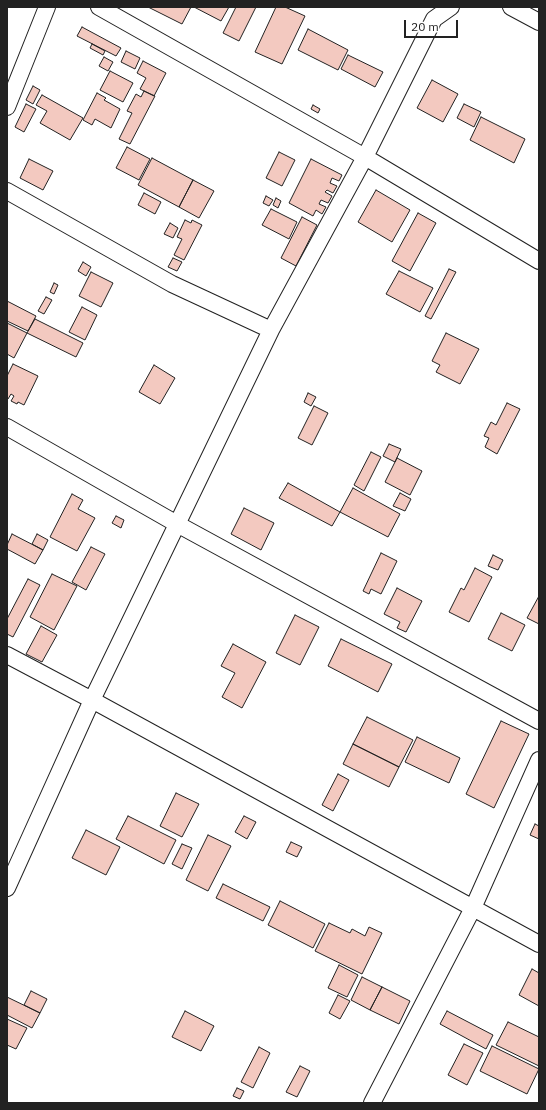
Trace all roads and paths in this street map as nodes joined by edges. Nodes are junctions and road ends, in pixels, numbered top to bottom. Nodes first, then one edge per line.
1 (47, 7) edge
2 (100, 7) edge
3 (451, 7) edge
4 (511, 7) edge
5 (539, 22) edge
6 (7, 107) edge
7 (365, 157) junction
8 (7, 191) edge
9 (539, 261) edge
10 (271, 330) junction
11 (7, 427) edge
12 (177, 524) junction
13 (7, 655) edge
14 (92, 700) junction
15 (539, 721) edge
16 (539, 760) edge
17 (7, 888) edge
18 (473, 908) junction
19 (539, 944) edge
20 (372, 1103) edge

1 - 6 street
2 - 7 street
3 - 7 street
4 - 5 street
7 - 9 street
7 - 10 street
8 - 10 street
10 - 12 street
11 - 12 street
12 - 14 street
12 - 15 street
13 - 14 street
14 - 17 street
14 - 18 street
16 - 18 street
18 - 19 street
18 - 20 street

